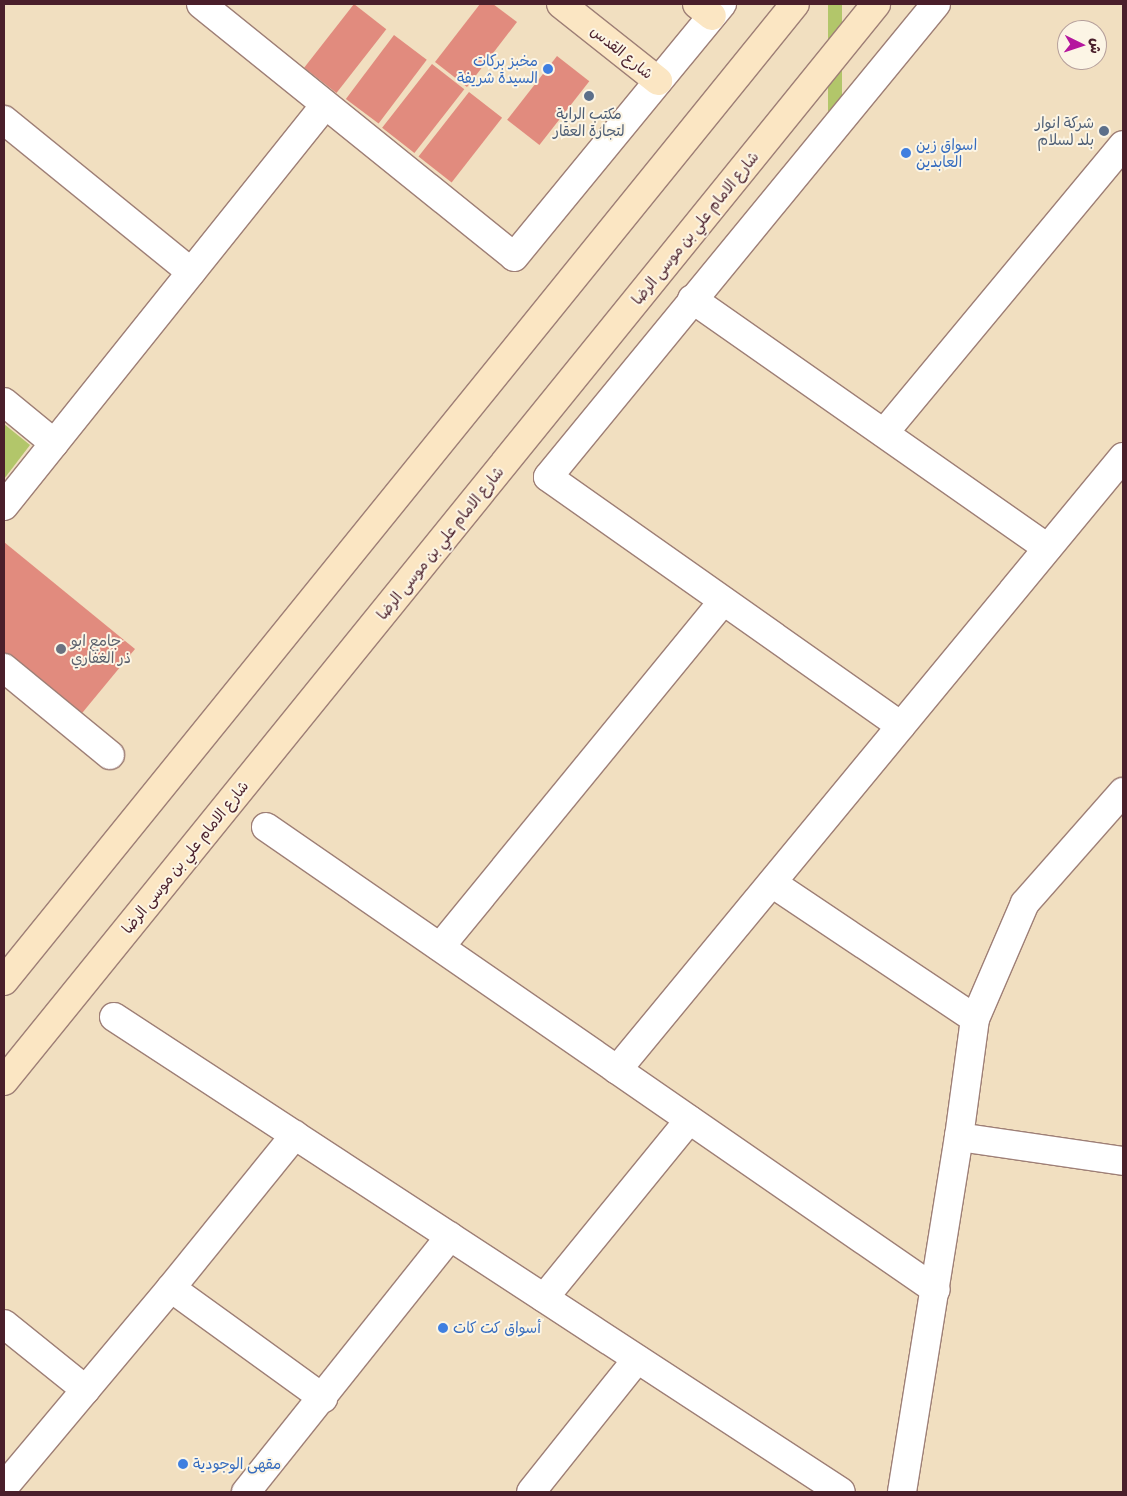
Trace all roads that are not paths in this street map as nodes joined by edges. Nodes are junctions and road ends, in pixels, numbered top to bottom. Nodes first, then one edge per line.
1 (201, 4) edge
2 (561, 4) edge
3 (796, 4) edge
4 (876, 4) edge
5 (936, 4) edge
6 (710, 8) edge
7 (658, 82) junction
8 (326, 104) junction
9 (4, 120) edge
10 (1123, 145) edge
11 (191, 272) junction
12 (692, 299) junction
13 (4, 402) edge
14 (884, 433) junction
15 (54, 443) junction
16 (1123, 457) edge
17 (4, 506) edge
18 (1048, 548) junction
19 (723, 601) junction
20 (4, 668) edge
21 (901, 726) junction
22 (110, 755) dead end
23 (1123, 792) edge
24 (266, 827) dead end
25 (772, 883) junction
26 (440, 947) junction
27 (4, 981) edge
28 (114, 1017) dead end
29 (975, 1019) junction
30 (617, 1070) junction
31 (4, 1081) edge
32 (689, 1120) junction
33 (295, 1135) junction
34 (959, 1137) junction
35 (1123, 1161) edge
36 (450, 1236) junction
37 (172, 1288) junction
38 (936, 1290) junction
39 (544, 1298) junction
40 (4, 1324) edge
41 (637, 1359) junction
42 (86, 1390) junction
43 (323, 1398) junction
44 (4, 1488) edge
45 (246, 1492) edge
46 (531, 1492) edge
47 (841, 1492) edge
48 (902, 1492) edge

1 - 8 street
2 - 7 main road, شارع القدس
3 - 27 main road
4 - 31 main road, شارع الامام علي بن موسى الرضا
5 - 12 street
6 - 7 street
7 - 8 street
8 - 11 street
9 - 11 street
10 - 14 street
11 - 15 street
12 - 14 street
12 - 19 street
13 - 15 street
14 - 18 street
15 - 17 street
16 - 18 street
18 - 21 street
19 - 21 street
19 - 26 street
20 - 22 street
21 - 25 street
23 - 29 street
24 - 26 street
25 - 29 street
25 - 30 street
26 - 30 street
28 - 33 street
29 - 34 street
30 - 32 street
32 - 38 street
32 - 39 street
33 - 36 street
33 - 37 street
34 - 35 street
34 - 38 street
36 - 39 street
36 - 43 street
37 - 42 street
37 - 43 street
38 - 48 street
39 - 41 street
40 - 42 street
41 - 46 street
41 - 47 street
42 - 44 street
43 - 45 street

